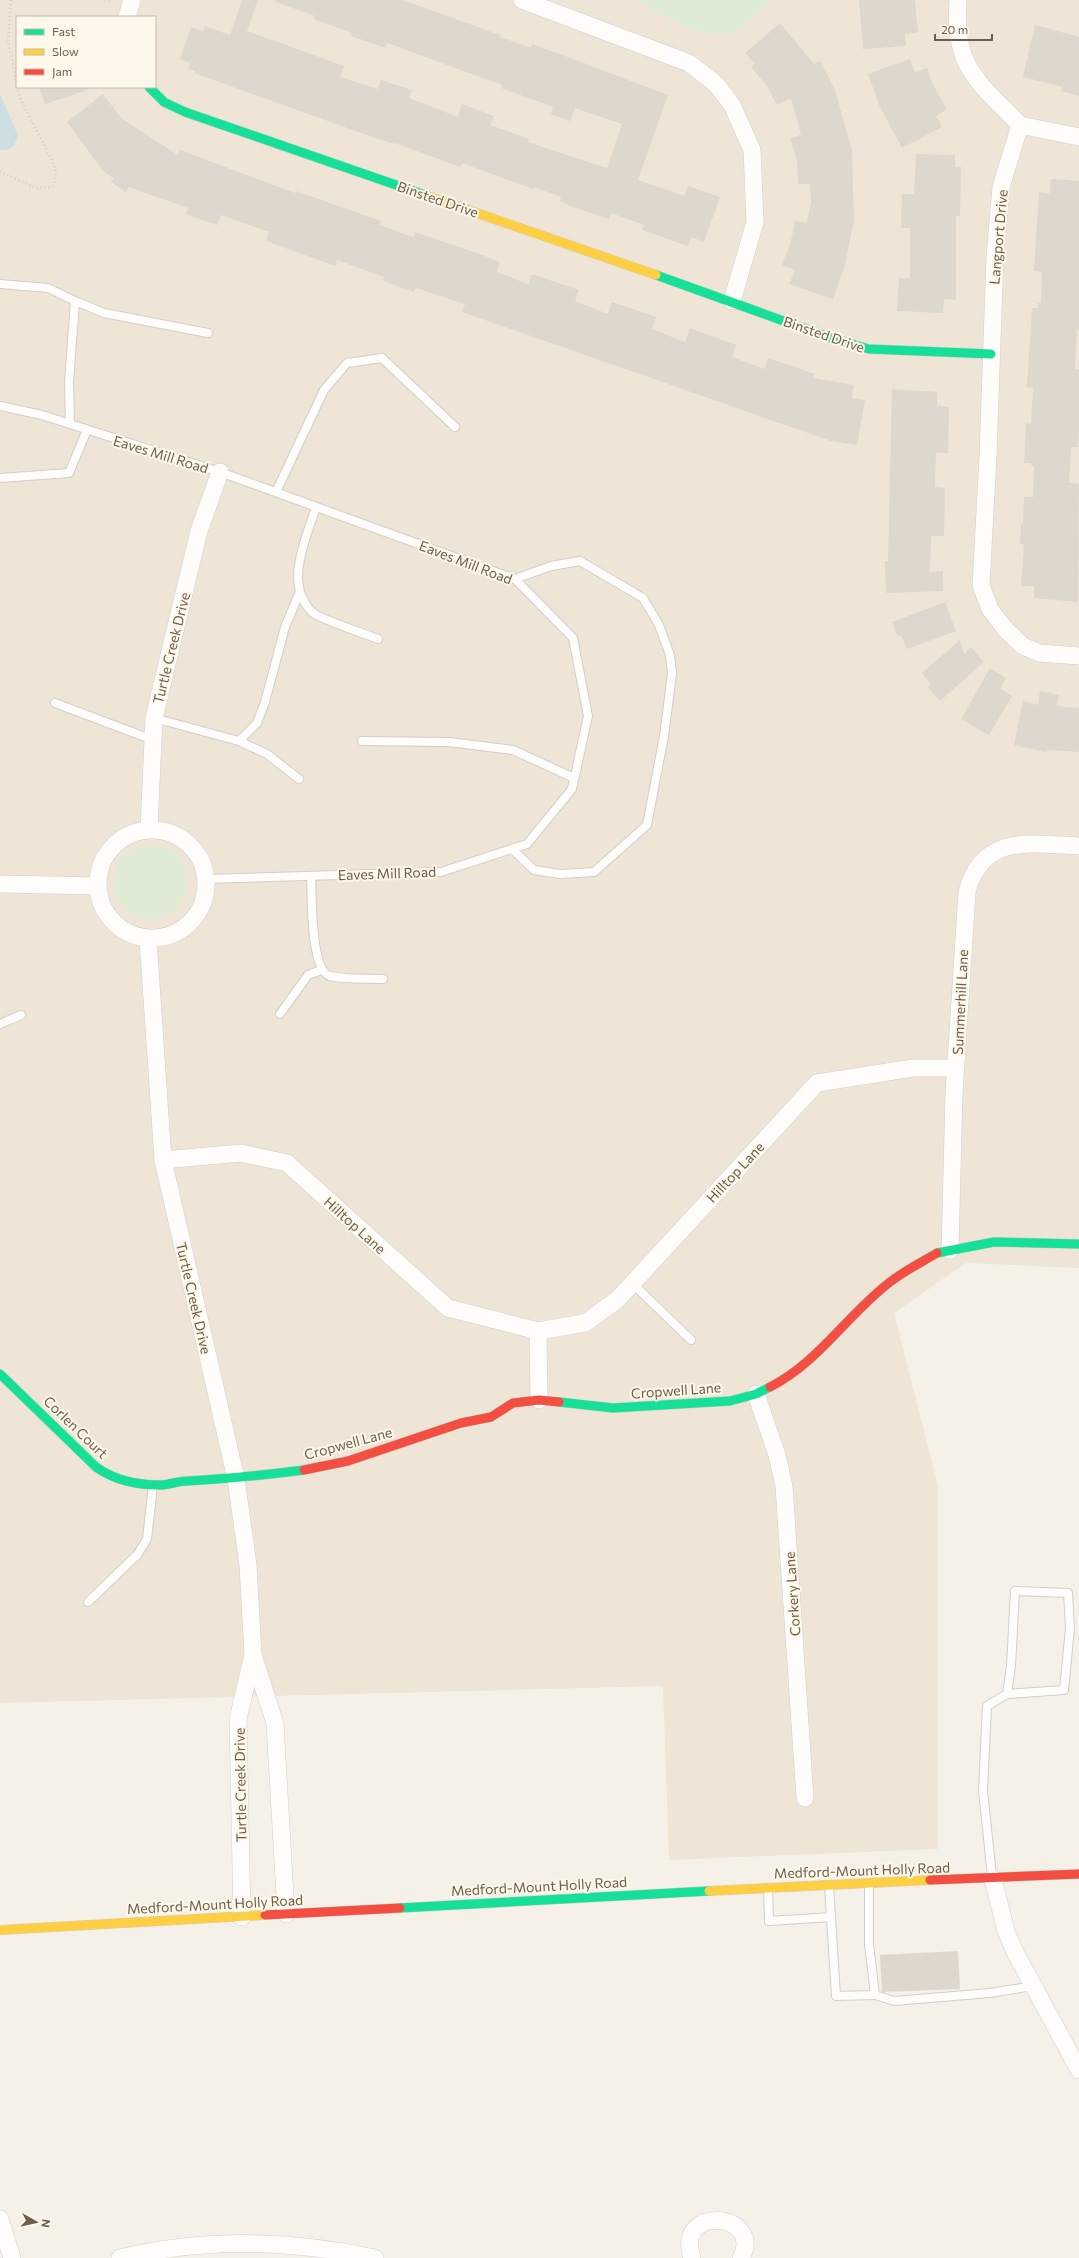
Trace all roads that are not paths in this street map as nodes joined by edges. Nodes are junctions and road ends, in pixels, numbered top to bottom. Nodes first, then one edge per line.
1 (132, 0) edge
2 (522, 0) edge
3 (958, 0) edge
4 (128, 16) edge
5 (150, 88) edge
6 (1020, 125) junction
7 (1079, 137) edge
8 (0, 284) edge
9 (75, 301) junction
10 (732, 301) junction
11 (208, 333) dead end
12 (991, 354) junction
13 (0, 406) edge
14 (70, 424) junction
15 (455, 427) dead end
16 (87, 430) junction
17 (220, 472) junction
18 (0, 478) edge
19 (276, 492) junction
20 (316, 507) junction
21 (515, 579) junction
22 (299, 594) junction
23 (378, 639) dead end
24 (1079, 656) edge
25 (56, 703) dead end
26 (154, 718) junction
27 (153, 740) junction
28 (239, 741) junction
29 (362, 741) dead end
30 (299, 778) dead end
31 (574, 778) junction
32 (150, 828) junction
33 (1079, 846) edge
34 (512, 849) junction
35 (311, 876) junction
36 (207, 879) junction
37 (0, 884) edge
38 (97, 886) junction
39 (148, 939) junction
40 (321, 970) junction
41 (383, 979) dead end
42 (280, 1014) dead end
43 (22, 1015) dead end
44 (0, 1024) edge
45 (956, 1068) junction
46 (162, 1160) junction
47 (1079, 1244) edge
48 (950, 1250) junction
49 (632, 1283) junction
50 (538, 1331) junction
51 (691, 1340) dead end
52 (0, 1374) edge
53 (756, 1394) junction
54 (539, 1400) junction
55 (236, 1479) junction
56 (153, 1484) junction
57 (88, 1602) dead end
58 (253, 1655) junction
59 (1007, 1694) junction
60 (805, 1798) dead end
61 (1079, 1874) edge
62 (993, 1879) junction
63 (869, 1883) junction
64 (829, 1884) junction
65 (768, 1888) junction
66 (286, 1914) junction
67 (242, 1917) junction
68 (831, 1917) junction
69 (0, 1930) edge
70 (1032, 1986) junction
71 (875, 1995) junction
72 (1079, 2070) edge
73 (0, 2218) edge
74 (12, 2258) edge
75 (120, 2258) edge
76 (375, 2258) edge
77 (692, 2258) edge
78 (741, 2258) edge

1 - 4 street
2 - 10 street
3 - 6 street
5 - 10 street, Binsted Drive
6 - 7 street
6 - 12 street, Langport Drive
8 - 9 lane
9 - 11 lane
9 - 14 lane
10 - 12 street, Binsted Drive
12 - 24 street, Langport Drive
13 - 14 lane, Eaves Mill Road
14 - 16 lane, Eaves Mill Road
15 - 19 lane
16 - 17 lane, Eaves Mill Road
16 - 18 lane
17 - 19 lane, Eaves Mill Road
17 - 26 street, Turtle Creek Drive
19 - 20 lane, Eaves Mill Road
20 - 21 lane, Eaves Mill Road
20 - 22 lane
21 - 31 lane, Eaves Mill Road
21 - 34 lane
22 - 23 lane
22 - 28 lane
25 - 27 lane
26 - 27 street, Turtle Creek Drive
26 - 28 lane
27 - 32 street, Turtle Creek Drive
28 - 30 lane
29 - 31 lane
31 - 34 lane, Eaves Mill Road
32 - 36 street
32 - 38 street
33 - 45 street, Summerhill Lane
34 - 35 lane, Eaves Mill Road
35 - 36 lane, Eaves Mill Road
35 - 40 lane
36 - 39 street
37 - 38 street
38 - 39 street
39 - 46 street, Turtle Creek Drive
40 - 41 lane
40 - 42 lane
43 - 44 lane
45 - 48 street, Summerhill Lane
45 - 49 street, Hilltop Lane
46 - 50 street, Hilltop Lane
46 - 55 street, Turtle Creek Drive
47 - 48 street, Cropwell Lane
48 - 53 street, Cropwell Lane
49 - 50 street, Hilltop Lane
49 - 51 lane
50 - 54 street
52 - 56 street, Corlen Court
53 - 54 street, Cropwell Lane
53 - 60 street, Corkery Lane
54 - 55 street, Cropwell Lane
55 - 56 street, Corlen Court
55 - 58 street, Turtle Creek Drive
56 - 57 lane
58 - 66 street, Turtle Creek Drive
58 - 67 street, Turtle Creek Drive
59 - 59 lane
59 - 62 lane
61 - 62 street, Medford-Mount Holly Road
62 - 63 street, Medford-Mount Holly Road
62 - 70 street
63 - 64 street, Medford-Mount Holly Road
63 - 71 lane
64 - 65 street, Medford-Mount Holly Road
64 - 68 lane
65 - 66 street, Medford-Mount Holly Road
65 - 68 lane
66 - 67 street, Medford-Mount Holly Road
67 - 69 street, Medford-Mount Holly Road
68 - 71 lane
70 - 71 lane
70 - 72 street
73 - 74 street
75 - 76 street
77 - 78 street

